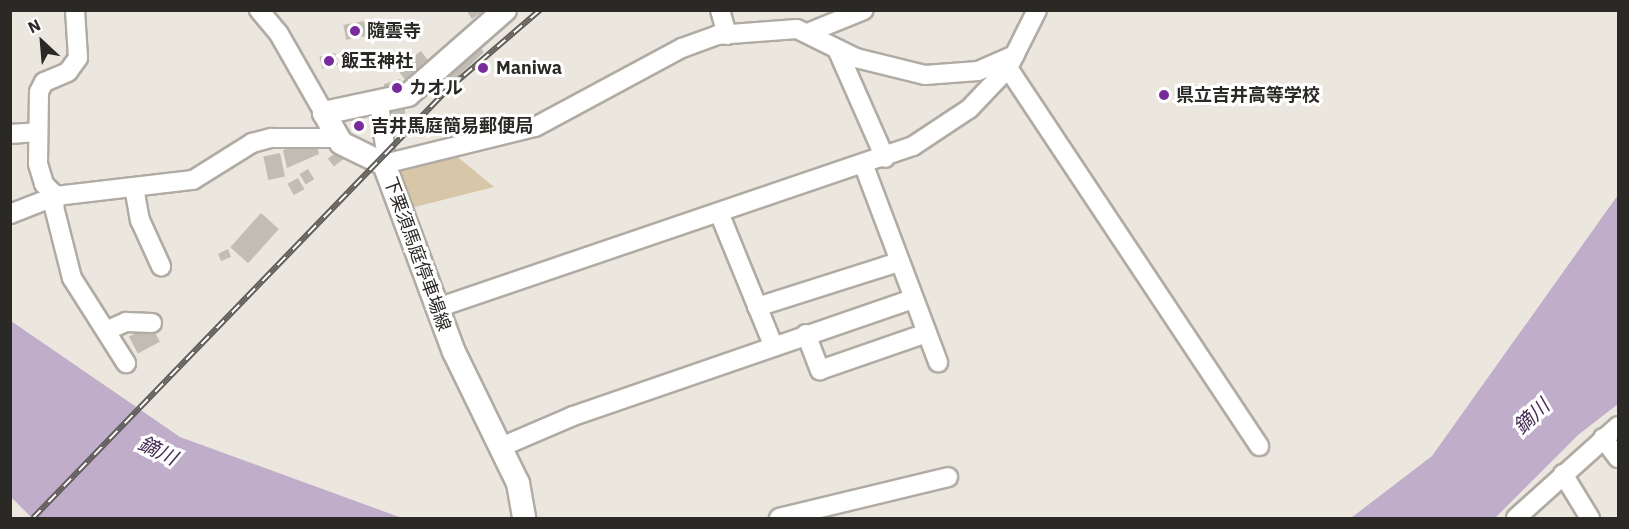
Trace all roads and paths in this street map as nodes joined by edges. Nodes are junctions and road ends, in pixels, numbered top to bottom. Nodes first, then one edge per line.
1 (75, 10) edge
2 (258, 10) edge
3 (505, 10) edge
4 (720, 10) edge
5 (864, 10) edge
6 (1037, 10) edge
7 (810, 32) junction
8 (728, 35) junction
9 (837, 49) junction
10 (1012, 61) junction
11 (379, 104) junction
12 (324, 112) junction
13 (37, 132) junction
14 (10, 134) edge
15 (336, 138) junction
16 (384, 155) junction
17 (885, 158) junction
18 (864, 166) junction
19 (134, 187) junction
20 (56, 196) junction
21 (10, 214) edge
22 (720, 215) junction
23 (899, 262) junction
24 (161, 267) dead end
25 (913, 299) junction
26 (757, 307) junction
27 (437, 308) junction
28 (152, 323) dead end
29 (108, 330) junction
30 (927, 333) junction
31 (806, 334) junction
32 (773, 345) junction
33 (938, 362) dead end
34 (126, 363) dead end
35 (1618, 426) edge
36 (1603, 438) junction
37 (1259, 446) dead end
38 (501, 447) junction
39 (1618, 458) edge
40 (1563, 474) junction
41 (948, 477) dead end
42 (1520, 517) edge
43 (526, 518) edge
44 (779, 519) edge
45 (1590, 519) edge

1 - 13 street
2 - 12 street
3 - 11 main road
4 - 8 street
5 - 7 street
6 - 10 street
7 - 8 street
7 - 9 street
8 - 16 street
9 - 10 street
9 - 17 street
10 - 17 street
10 - 37 street
11 - 12 main road
11 - 16 street
12 - 15 main road
13 - 14 street
13 - 20 street
15 - 16 main road, 下栗須馬庭停車場線
15 - 19 street
16 - 27 main road, 下栗須馬庭停車場線
17 - 18 street
18 - 22 street
18 - 23 street
19 - 20 street
19 - 24 street
20 - 21 street
20 - 29 street
22 - 26 street
22 - 27 street
23 - 25 street
23 - 26 street
25 - 30 street
25 - 31 street
26 - 32 street
27 - 38 main road, 下栗須馬庭停車場線
28 - 29 street
29 - 34 street
30 - 31 street
30 - 33 street
31 - 32 street
32 - 38 street
35 - 36 street
36 - 39 street
36 - 40 street
38 - 43 main road, 下栗須馬庭停車場線
40 - 42 street
40 - 45 street
41 - 44 street

